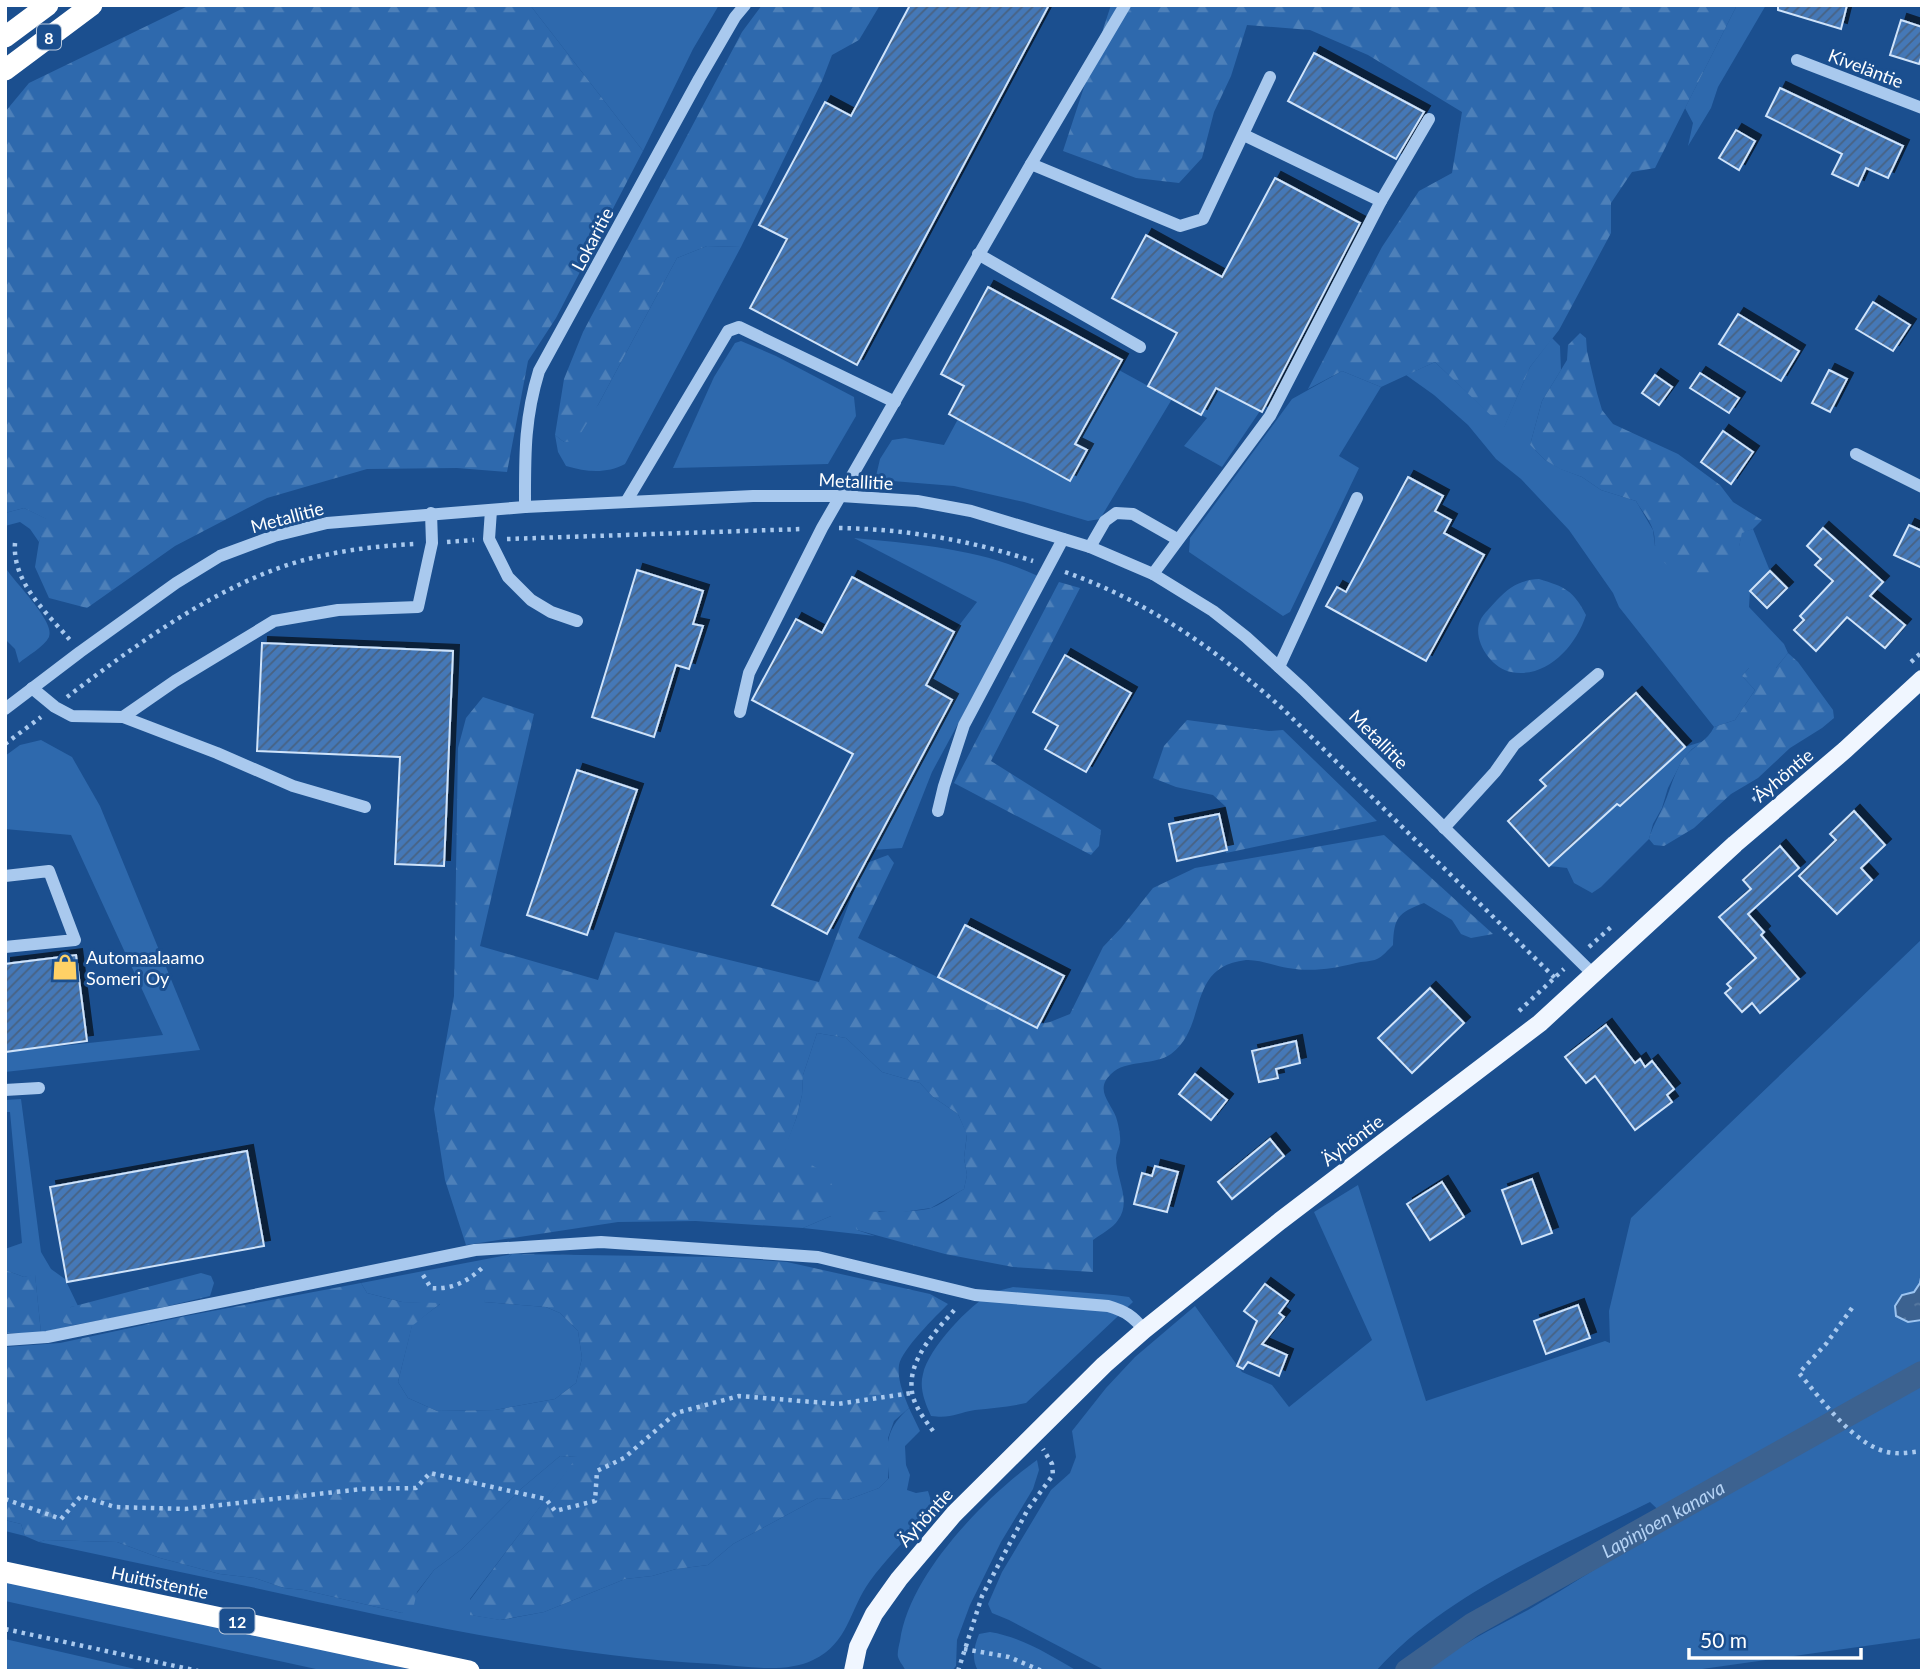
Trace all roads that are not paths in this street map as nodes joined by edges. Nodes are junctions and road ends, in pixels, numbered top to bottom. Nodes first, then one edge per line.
1 (48, 5) edge
2 (92, 5) edge
3 (745, 5) edge
4 (1125, 5) edge
5 (5, 37) edge
6 (1797, 60) dead end
7 (5, 70) edge
8 (1270, 77) dead end
9 (1922, 108) edge
10 (1429, 119) dead end
11 (1244, 135) junction
12 (1031, 164) junction
13 (1381, 201) junction
14 (978, 254) junction
15 (1140, 347) dead end
16 (895, 402) junction
17 (1856, 454) dead end
18 (1922, 487) edge
19 (841, 496) junction
20 (1357, 498) dead end
21 (626, 502) junction
22 (525, 507) junction
23 (491, 510) junction
24 (431, 513) junction
25 (1063, 539) junction
26 (1177, 539) junction
27 (1090, 547) junction
28 (1153, 574) junction
29 (577, 621) dead end
30 (1279, 667) junction
31 (1598, 674) dead end
32 (1922, 679) edge
33 (33, 688) junction
34 (5, 709) edge
35 (740, 712) dead end
36 (123, 717) junction
37 (365, 807) dead end
38 (938, 811) dead end
39 (1444, 828) junction
40 (5, 876) edge
41 (5, 947) edge
42 (1593, 974) junction
43 (39, 1088) dead end
44 (5, 1090) edge
45 (1144, 1330) junction
46 (5, 1340) edge
47 (5, 1572) edge
48 (469, 1671) edge
49 (853, 1671) edge

1 - 5 highway, 8
2 - 7 highway, 8
3 - 22 street, Lokaritie
4 - 12 street
6 - 9 street, Kiveläntie
8 - 11 street
10 - 13 street
11 - 12 street
11 - 13 street
12 - 14 street
13 - 26 street
14 - 15 street
14 - 16 street
16 - 19 street
16 - 21 street
17 - 18 street
19 - 21 street, Metallitie
19 - 25 street, Metallitie
19 - 35 street
20 - 30 street
21 - 22 street, Metallitie
22 - 23 street, Metallitie
23 - 24 street, Metallitie
23 - 29 street
24 - 33 street, Metallitie
24 - 36 street
25 - 27 street, Metallitie
25 - 38 street
26 - 27 street
26 - 28 street
27 - 28 street, Metallitie
28 - 30 street, Metallitie
30 - 39 street, Metallitie
31 - 39 street
32 - 42 main road, Äyhöntie
33 - 34 street, Metallitie
33 - 36 street
36 - 37 street
39 - 42 street, Metallitie
40 - 41 street
42 - 45 main road, Äyhöntie
43 - 44 street
45 - 46 street
45 - 49 main road, Äyhöntie
47 - 48 highway, Huittistentie / 12

